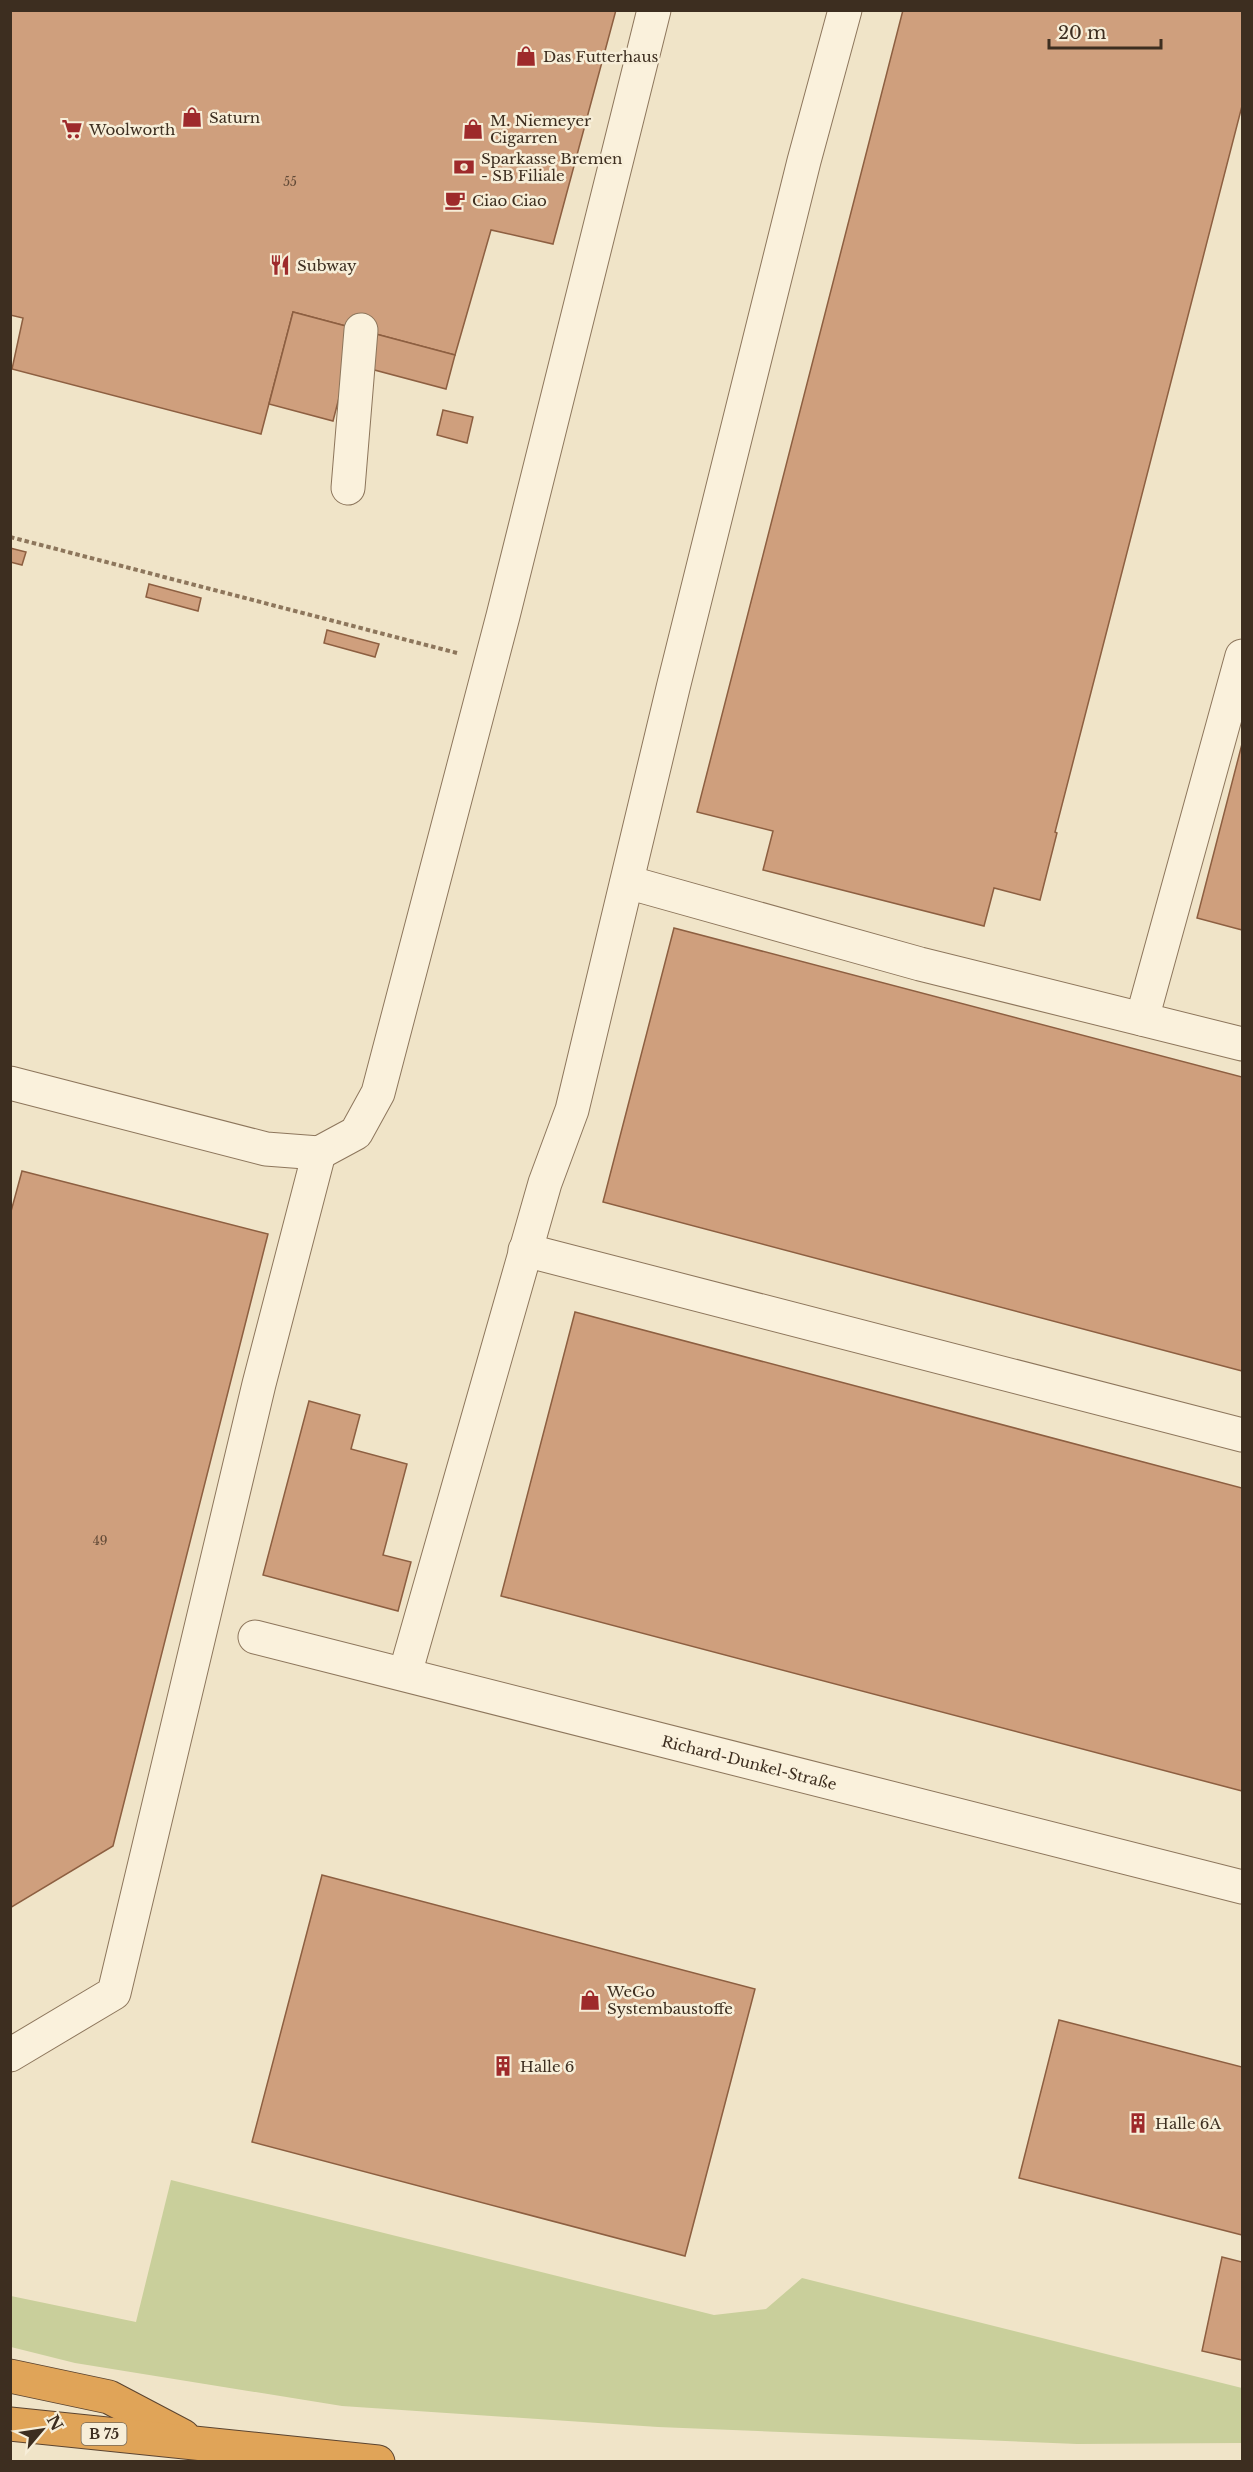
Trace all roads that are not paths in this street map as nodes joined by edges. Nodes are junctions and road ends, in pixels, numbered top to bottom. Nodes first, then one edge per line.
1 (654, 10) edge
2 (845, 10) edge
3 (361, 330) dead end
4 (348, 488) dead end
5 (1242, 656) edge
6 (627, 882) junction
7 (1142, 1018) junction
8 (1242, 1044) edge
9 (10, 1083) edge
10 (319, 1153) junction
11 (525, 1251) junction
12 (1242, 1435) edge
13 (255, 1637) dead end
14 (405, 1674) junction
15 (1242, 1887) edge
16 (10, 2055) edge
17 (10, 2376) edge
18 (10, 2424) edge
19 (198, 2444) junction
20 (378, 2462) edge

1 - 10 street
2 - 6 street
3 - 4 street
5 - 7 street
6 - 7 street
6 - 11 street
7 - 8 street
9 - 10 street
10 - 16 street
11 - 12 street
11 - 14 street
13 - 14 street, Richard-Dunkel-Straße
14 - 15 street, Richard-Dunkel-Straße
17 - 19 highway
18 - 19 highway, B 75
19 - 20 highway, B 75

